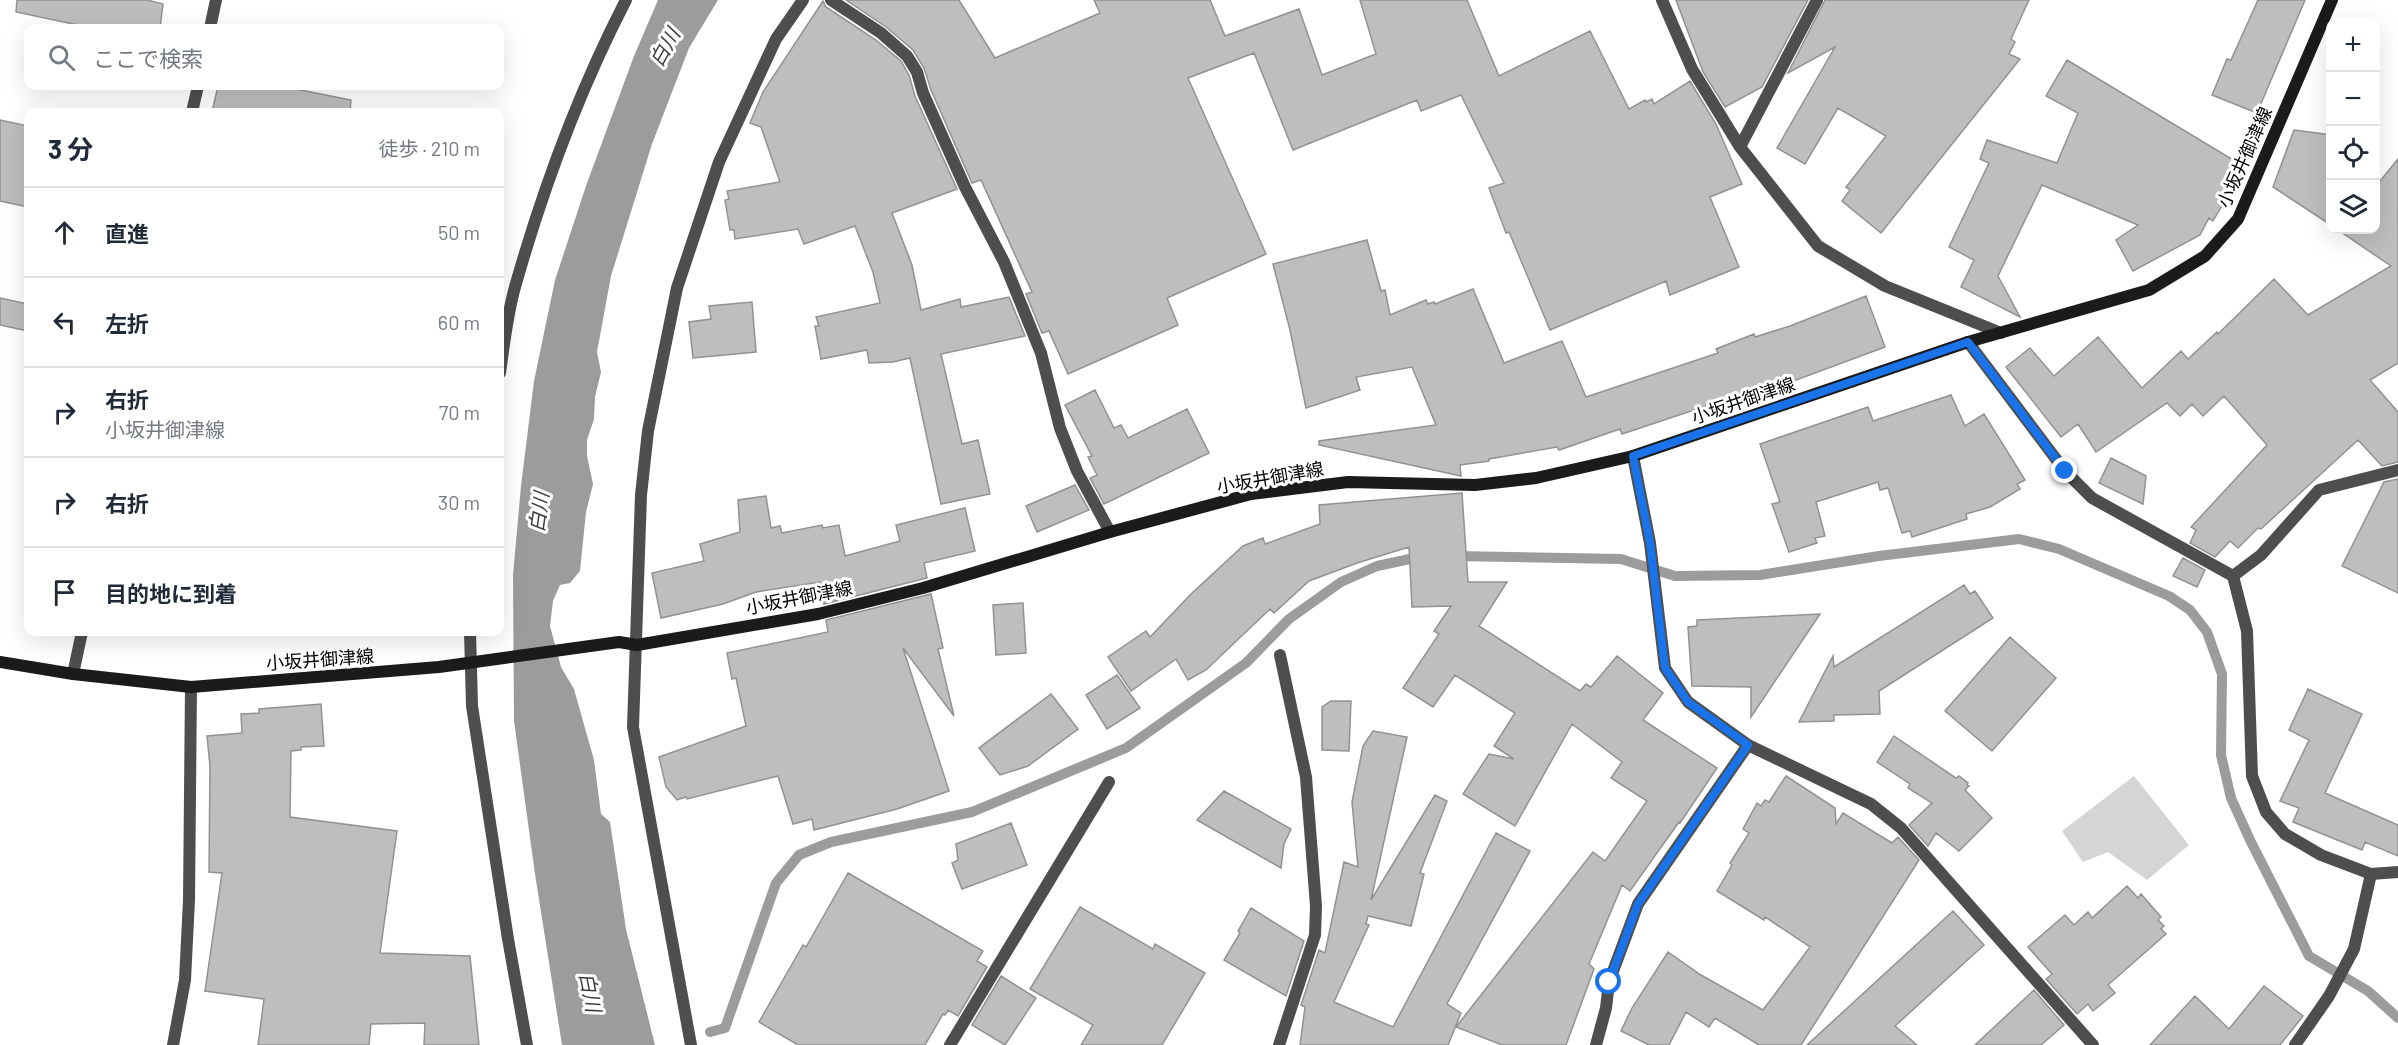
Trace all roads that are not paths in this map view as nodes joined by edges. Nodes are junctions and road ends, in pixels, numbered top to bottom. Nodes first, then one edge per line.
1 (216, 0) edge
2 (626, 0) edge
3 (803, 0) edge
4 (831, 0) edge
5 (1662, 0) edge
6 (1817, 0) edge
7 (2332, 0) edge
8 (211, 24) edge
9 (197, 90) edge
10 (193, 108) edge
11 (1740, 147) junction
12 (2001, 333) junction
13 (1968, 342) junction
14 (504, 349) edge
15 (1633, 456) junction
16 (2398, 470) edge
17 (1110, 532) junction
18 (2233, 576) junction
19 (81, 636) edge
20 (470, 636) edge
21 (637, 645) junction
22 (1280, 655) dead end
23 (470, 662) junction
24 (2, 664) edge
25 (73, 674) junction
26 (190, 687) junction
27 (1748, 745) junction
28 (1109, 782) dead end
29 (2398, 872) edge
30 (2371, 874) junction
31 (173, 1045) edge
32 (527, 1045) edge
33 (691, 1045) edge
34 (950, 1045) edge
35 (1280, 1045) edge
36 (1596, 1045) edge
37 (2093, 1045) edge
38 (2295, 1045) edge

1 - 8 street
2 - 14 street
3 - 21 street
4 - 17 street
5 - 11 street
6 - 11 street
7 - 12 main road, 小坂井御津線
9 - 10 street
11 - 12 street
12 - 13 main road, 小坂井御津線
13 - 15 main road, 小坂井御津線
13 - 18 street
15 - 17 main road, 小坂井御津線
15 - 27 street
16 - 18 street
17 - 21 main road, 小坂井御津線
18 - 30 street
19 - 25 street
20 - 23 street
21 - 23 main road, 小坂井御津線
21 - 33 street
22 - 35 street
23 - 26 main road, 小坂井御津線
23 - 32 street
24 - 25 main road, 小坂井御津線
25 - 26 main road, 小坂井御津線
26 - 31 street
27 - 36 street
27 - 37 street
28 - 34 street
29 - 30 street
30 - 38 street

